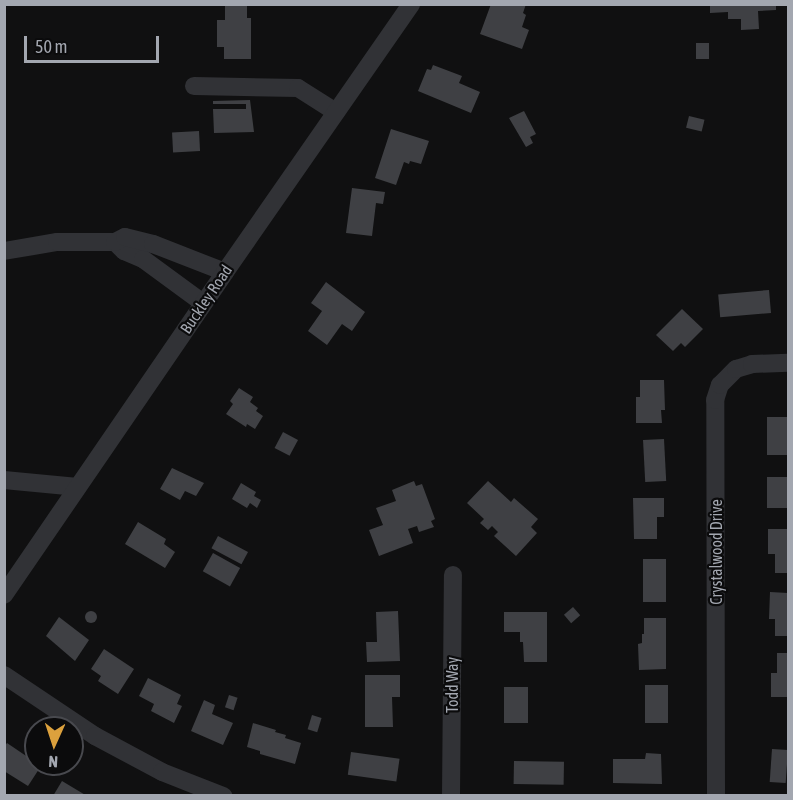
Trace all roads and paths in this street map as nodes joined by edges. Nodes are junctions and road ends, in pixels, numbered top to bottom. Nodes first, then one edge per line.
1 (411, 4) edge
2 (194, 86) dead end
3 (336, 112) junction
4 (115, 242) junction
5 (4, 251) edge
6 (225, 272) junction
7 (203, 303) junction
8 (789, 363) edge
9 (4, 480) edge
10 (78, 487) junction
11 (453, 575) dead end
12 (4, 595) edge
13 (4, 675) edge
14 (223, 795) edge
15 (451, 795) edge
16 (716, 795) edge

1 - 3 street, Buckley Road
2 - 3 street
3 - 6 street, Buckley Road
4 - 5 street
4 - 6 street
4 - 7 street
6 - 7 street, Buckley Road
7 - 10 street, Buckley Road
8 - 16 street, Crystalwood Drive
9 - 10 street
10 - 12 street, Buckley Road
11 - 15 street, Todd Way
13 - 14 street

